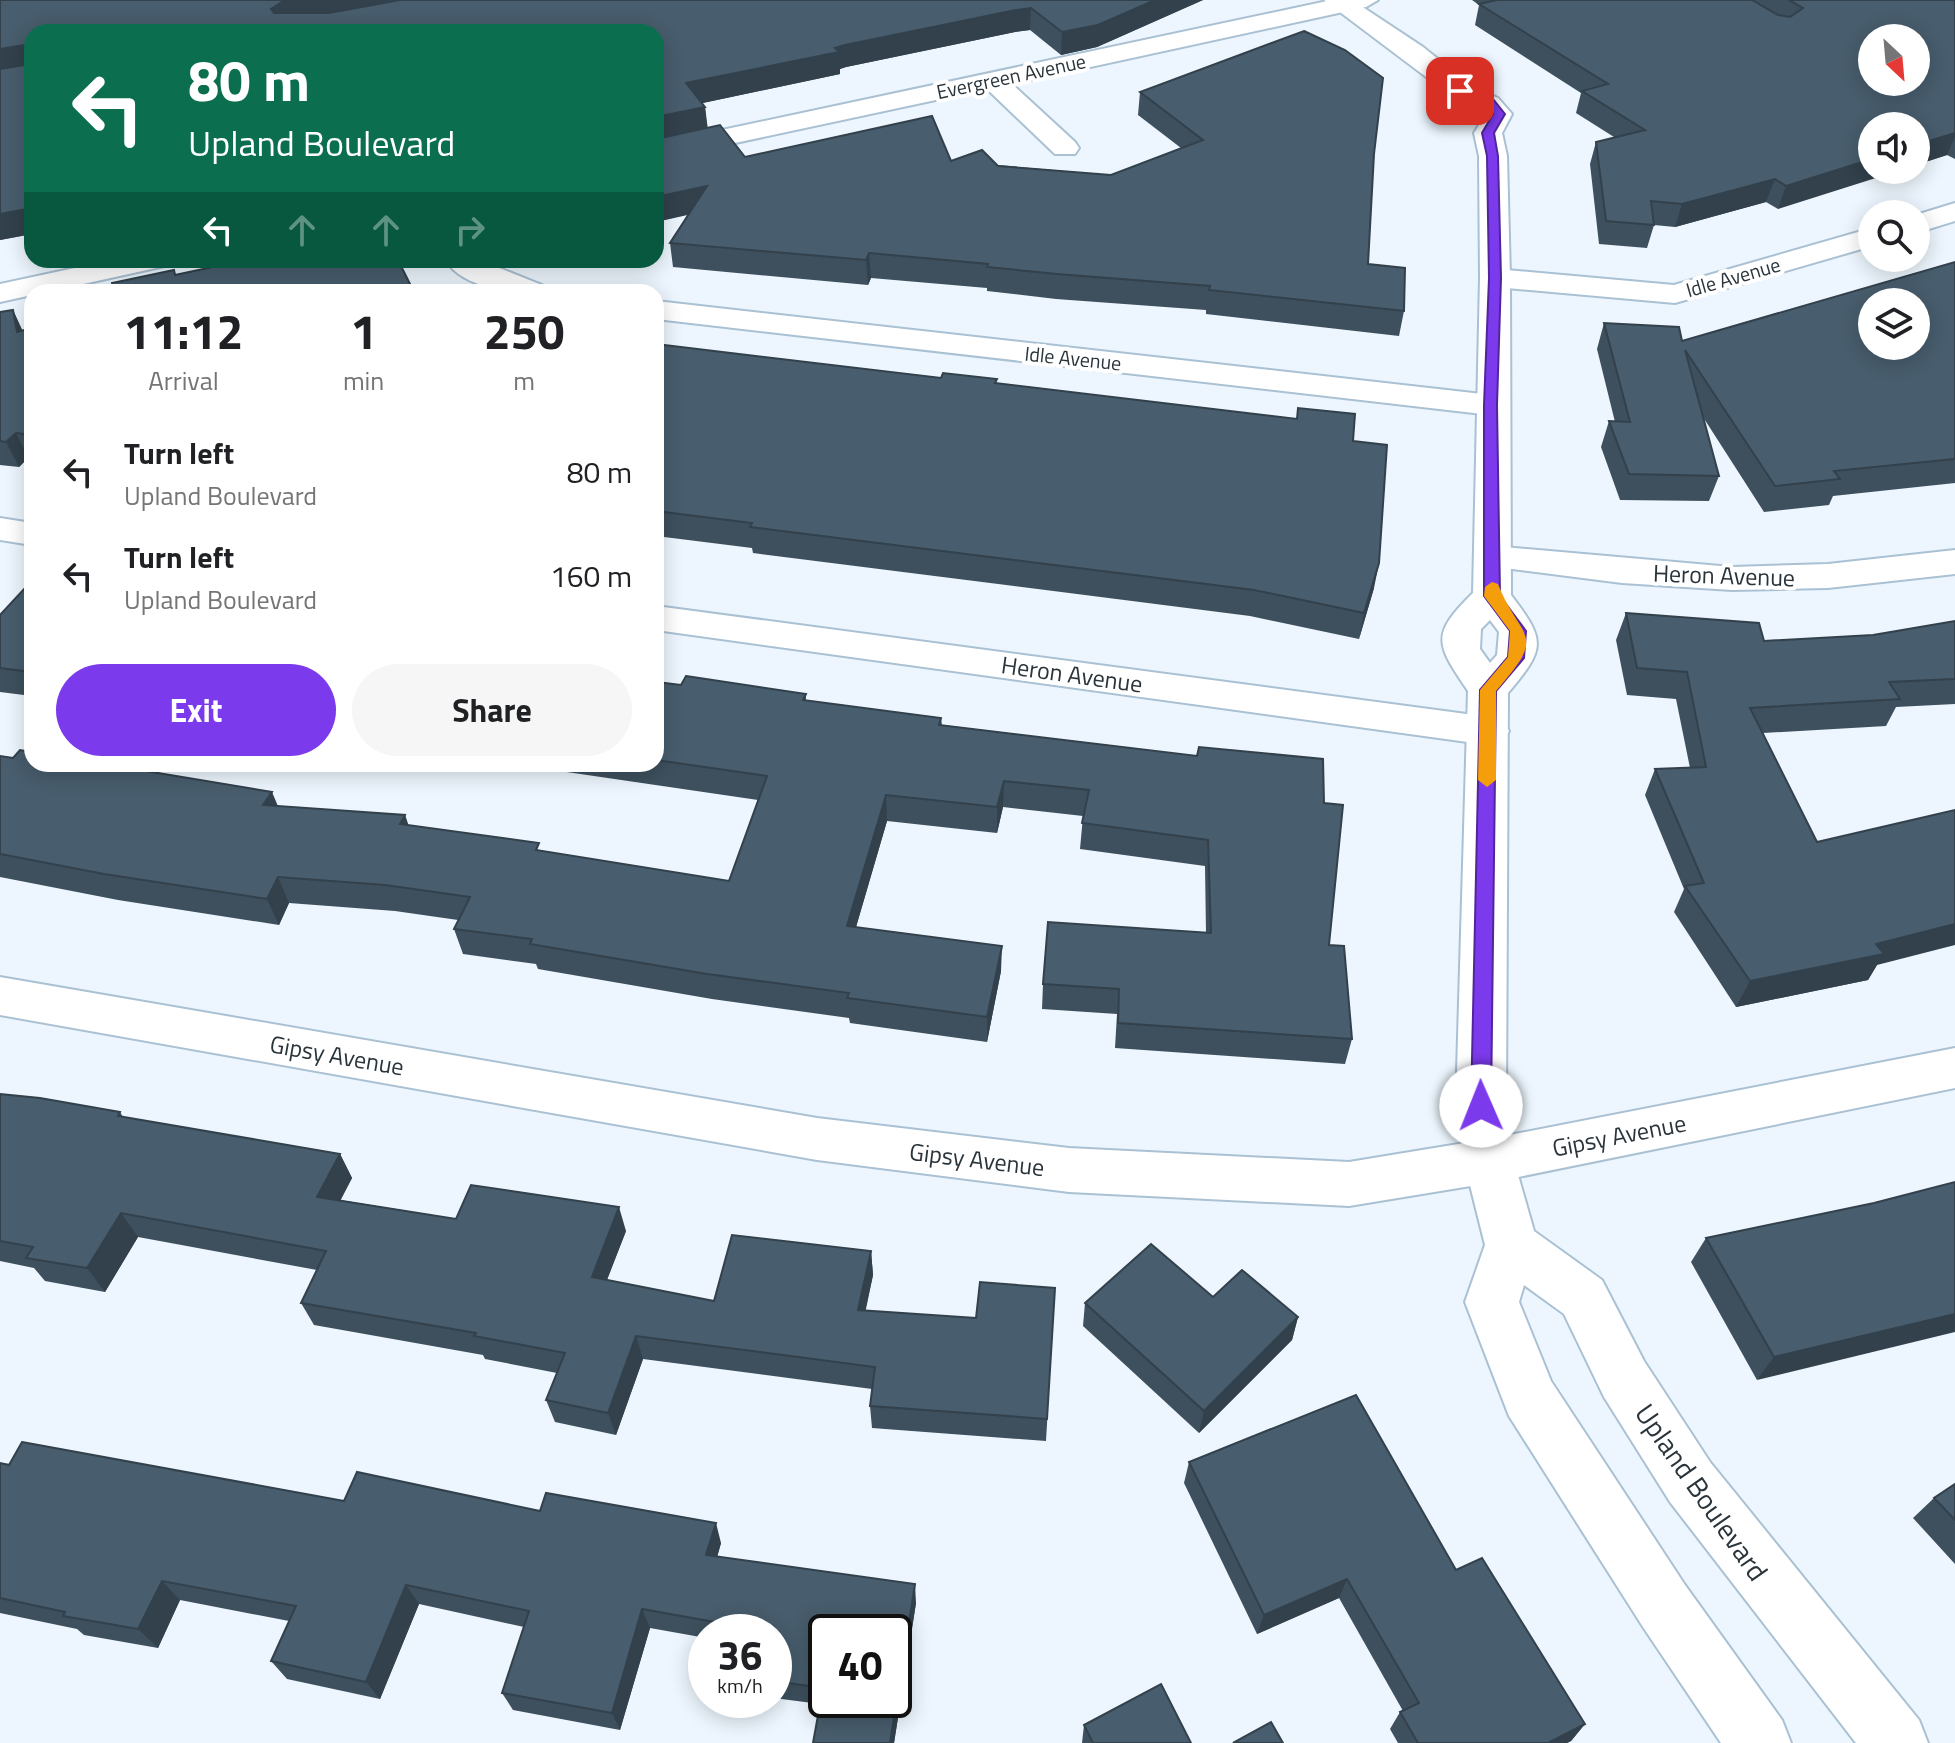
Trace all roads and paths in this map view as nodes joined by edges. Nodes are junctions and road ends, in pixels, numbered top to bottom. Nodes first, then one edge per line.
1 (1348, 2) edge
2 (993, 80) junction
3 (1065, 148) dead end
4 (664, 150) edge
5 (1955, 212) edge
6 (1930, 220) edge
7 (1858, 241) edge
8 (117, 268) edge
9 (470, 268) edge
10 (1495, 278) junction
11 (42, 284) edge
12 (511, 284) edge
13 (24, 288) edge
14 (0, 293) edge
15 (664, 311) edge
16 (1491, 405) junction
17 (0, 529) edge
18 (24, 533) edge
19 (1493, 557) junction
20 (1955, 562) edge
21 (664, 619) edge
22 (1488, 711) junction
23 (0, 996) edge
24 (1955, 1068) edge
25 (1489, 1161) junction
26 (1511, 1245) junction
27 (1759, 1743) edge
28 (1896, 1743) edge

1 - 2 street, Evergreen Avenue
1 - 10 street
2 - 3 street
2 - 4 street, Evergreen Avenue
5 - 6 street
7 - 10 street, Idle Avenue
8 - 11 street
9 - 12 street
10 - 16 street
13 - 14 street
15 - 16 street, Idle Avenue
16 - 19 street
17 - 18 street
19 - 20 street, Heron Avenue
19 - 22 street
21 - 22 street, Heron Avenue
22 - 25 street
23 - 25 street, Gipsy Avenue
24 - 25 street, Gipsy Avenue
25 - 26 street
26 - 27 street
26 - 28 street, Upland Boulevard

